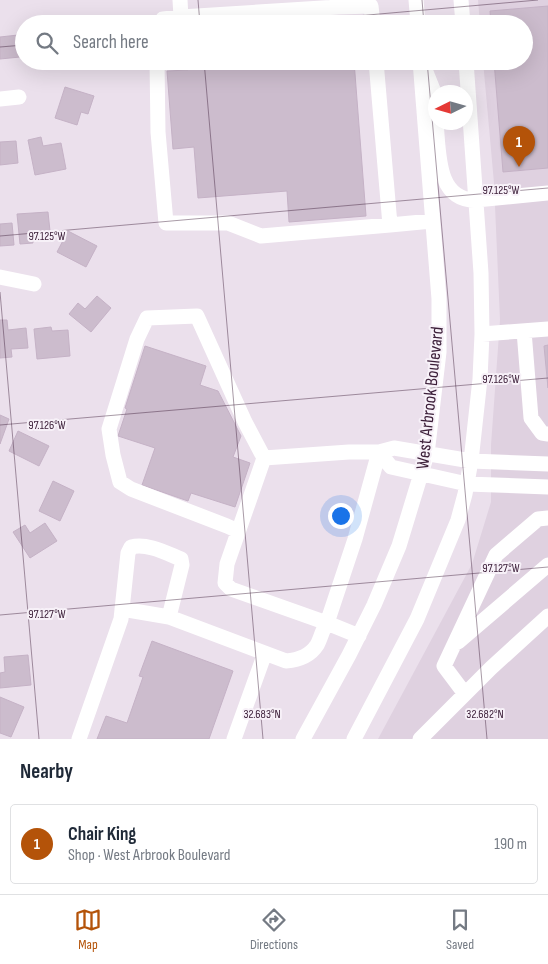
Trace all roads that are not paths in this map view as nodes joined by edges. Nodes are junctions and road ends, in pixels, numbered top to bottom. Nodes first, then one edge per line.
1 (180, 0) edge
2 (416, 0) edge
3 (461, 0) edge
4 (338, 4) edge
5 (181, 15) edge
6 (205, 15) edge
7 (372, 15) edge
8 (417, 15) edge
9 (462, 15) edge
10 (156, 70) edge
11 (377, 70) edge
12 (423, 70) edge
13 (425, 70) edge
14 (467, 70) edge
15 (431, 85) edge
16 (19, 97) dead end
17 (0, 99) edge
18 (437, 130) edge
19 (548, 193) edge
20 (476, 200) junction
21 (432, 221) junction
22 (390, 225) junction
23 (0, 277) edge
24 (34, 284) dead end
25 (548, 329) edge
26 (524, 331) junction
27 (482, 334) junction
28 (548, 434) edge
29 (379, 452) junction
30 (427, 454) junction
31 (264, 458) junction
32 (471, 461) junction
33 (548, 464) edge
34 (422, 474) junction
35 (467, 484) junction
36 (548, 487) edge
37 (548, 518) edge
38 (238, 531) junction
39 (548, 565) edge
40 (122, 609) junction
41 (548, 616) edge
42 (169, 617) junction
43 (327, 623) junction
44 (359, 636) junction
45 (454, 646) junction
46 (265, 653) junction
47 (465, 694) junction
48 (79, 739) edge
49 (234, 739) edge
50 (303, 739) edge
51 (354, 739) edge
52 (420, 739) edge

1 - 5 street
2 - 8 street
3 - 9 street
4 - 6 street
4 - 7 street
10 - 22 street
11 - 22 street
12 - 21 street, West Arbrook Boulevard
13 - 15 street
14 - 20 street
16 - 17 street
18 - 20 street
19 - 20 street
20 - 27 street
21 - 22 street
21 - 30 street, West Arbrook Boulevard
23 - 24 street
25 - 26 street
26 - 27 street
26 - 28 street
27 - 32 street
29 - 30 street
29 - 31 street
29 - 34 street
29 - 43 street
30 - 32 street
30 - 34 street, West Arbrook Boulevard
31 - 38 street
31 - 38 street
32 - 33 street
32 - 35 street
34 - 35 street
34 - 44 street, West Arbrook Boulevard
35 - 36 street
35 - 51 street
37 - 45 street
38 - 43 street
39 - 45 street
40 - 42 street
40 - 42 street
40 - 48 street
41 - 47 street
42 - 46 street
43 - 44 street
43 - 46 street
44 - 50 street, West Arbrook Boulevard
45 - 47 street
46 - 49 street
47 - 52 street

